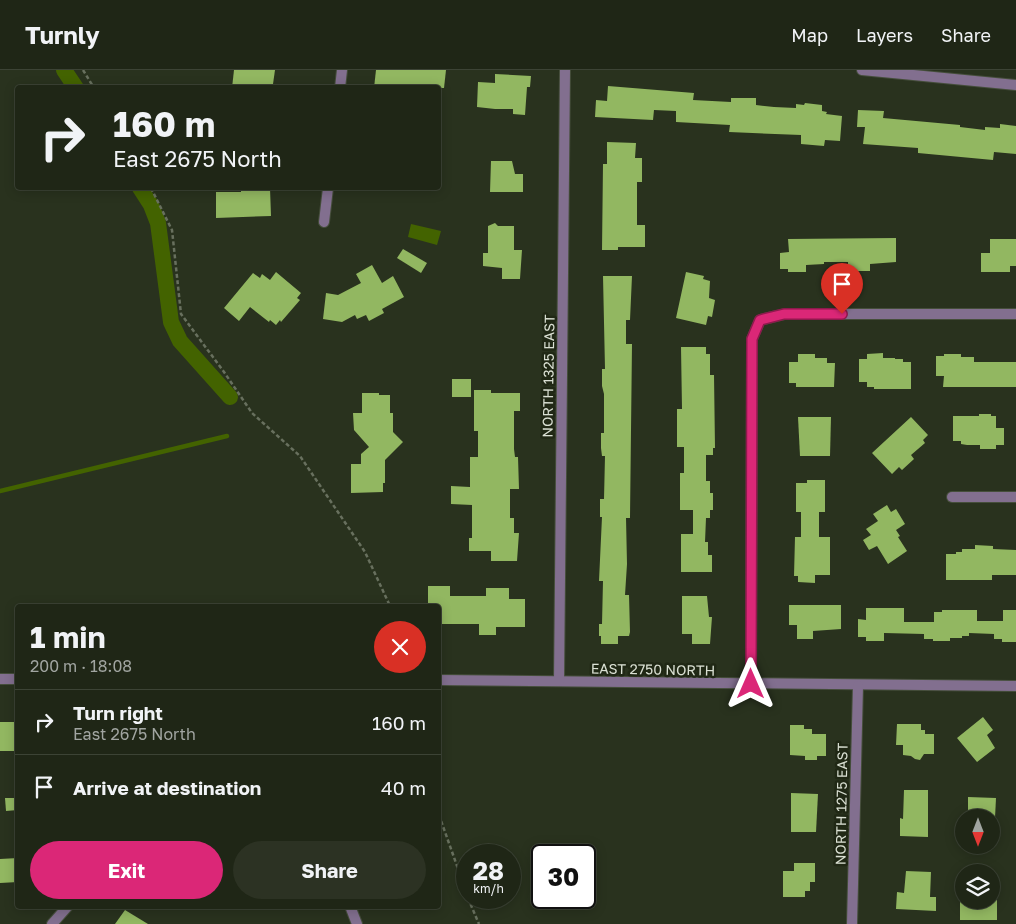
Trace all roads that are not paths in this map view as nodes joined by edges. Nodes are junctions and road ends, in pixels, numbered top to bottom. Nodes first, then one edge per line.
1 (342, 70) edge
2 (565, 70) edge
3 (862, 70) edge
4 (340, 85) edge
5 (1016, 85) edge
6 (328, 190) edge
7 (324, 222) dead end
8 (1016, 314) edge
9 (952, 497) dead end
10 (1016, 497) edge
11 (0, 679) edge
12 (15, 679) edge
13 (441, 680) edge
14 (559, 681) junction
15 (751, 684) junction
16 (858, 686) junction
17 (1016, 686) edge
18 (65, 909) edge
19 (351, 909) edge
20 (52, 924) edge
21 (357, 924) edge
22 (852, 924) edge

1 - 4 street
2 - 14 street, NORTH 1325 EAST
3 - 5 street
6 - 7 street
8 - 15 street
9 - 10 street
11 - 12 street
13 - 14 street, EAST 2750 NORTH
14 - 15 street, EAST 2750 NORTH
15 - 16 street, EAST 2750 NORTH
16 - 17 street, EAST 2750 NORTH
16 - 22 street, NORTH 1275 EAST
18 - 20 street
19 - 21 street

